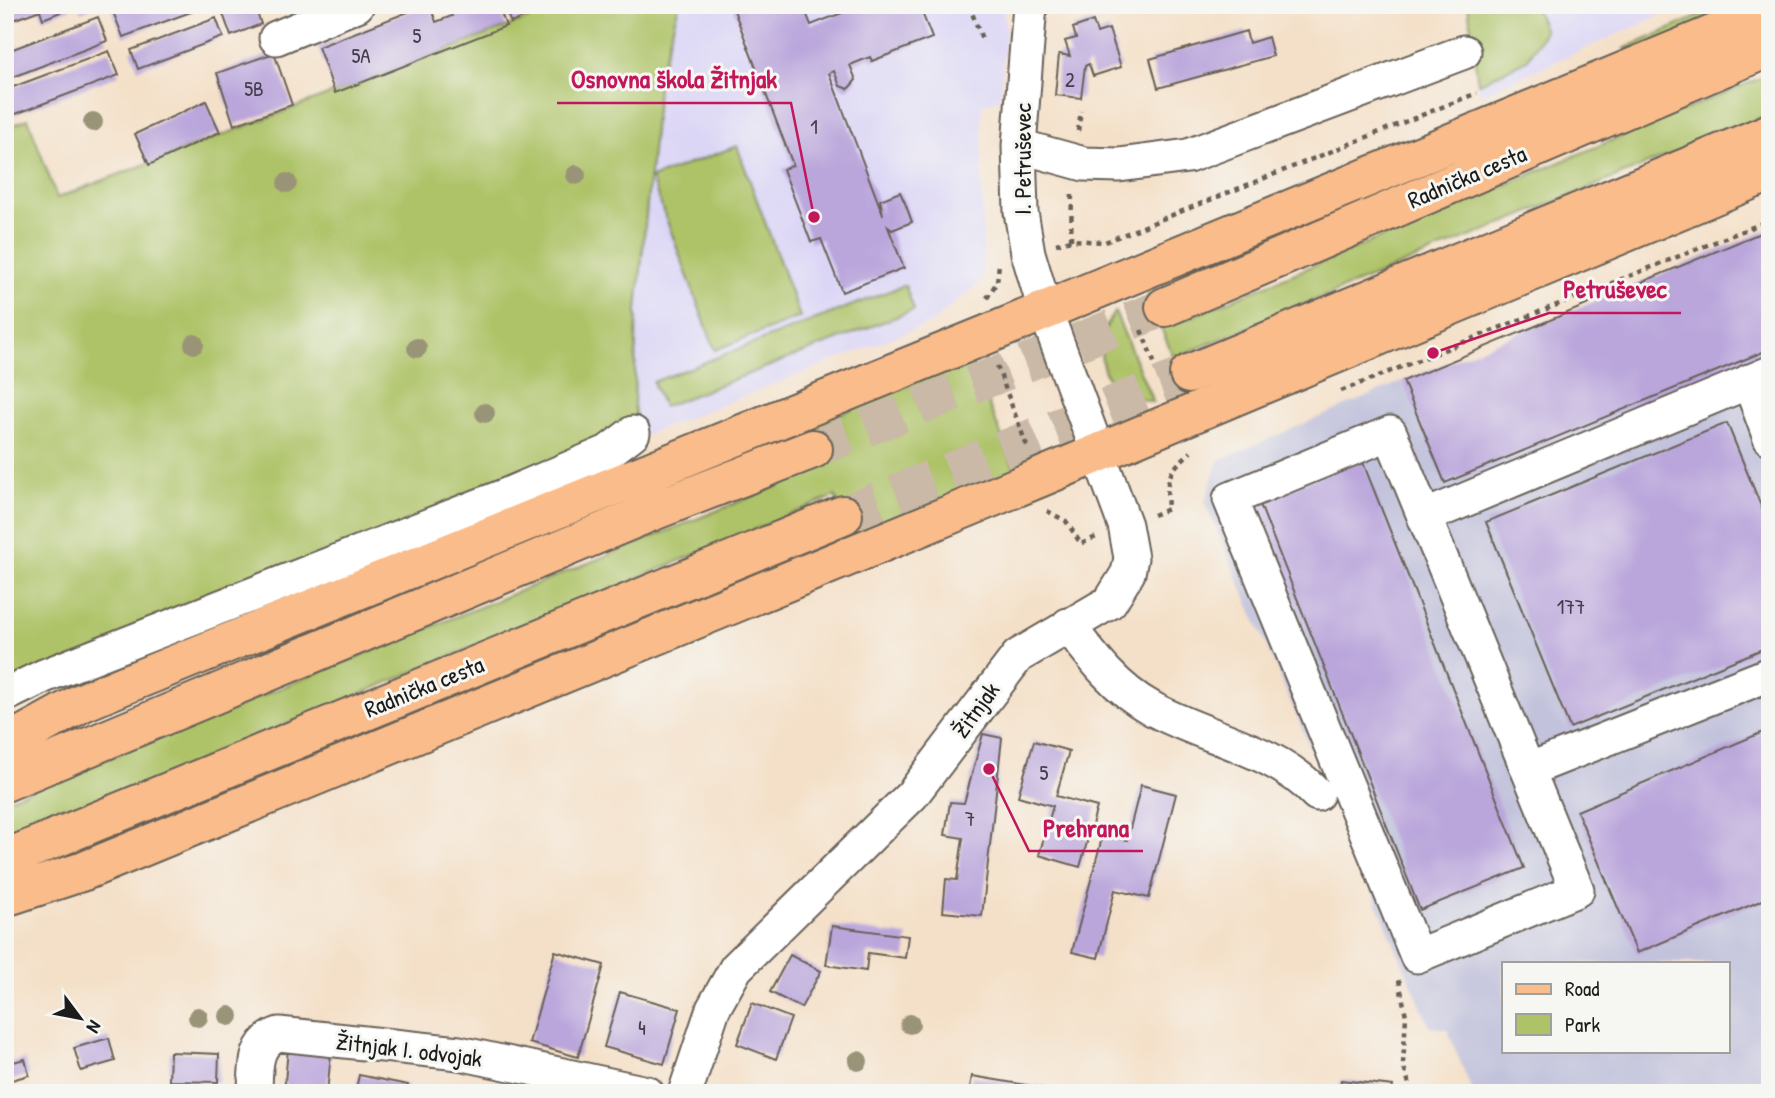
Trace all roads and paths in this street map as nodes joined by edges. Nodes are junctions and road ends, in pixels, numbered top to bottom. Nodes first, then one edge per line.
1 (357, 5) edge
2 (968, 5) edge
3 (1030, 5) edge
4 (1770, 11) edge
5 (276, 38) dead end
6 (982, 39) dead end
7 (1770, 47) edge
8 (1464, 52) dead end
9 (1490, 88) dead end
10 (1770, 133) edge
11 (1019, 146) junction
12 (1770, 172) edge
13 (1770, 220) edge
14 (1067, 241) dead end
15 (1001, 262) dead end
16 (982, 303) dead end
17 (1045, 310) junction
18 (1152, 315) joint
19 (997, 366) dead end
20 (1174, 374) joint
21 (1759, 377) edge
22 (1338, 392) dead end
23 (634, 433) dead end
24 (1770, 438) edge
25 (1202, 447) dead end
26 (813, 449) tunnel mouth
27 (1029, 451) dead end
28 (1100, 452) junction
29 (1046, 511) dead end
30 (1161, 512) dead end
31 (843, 515) tunnel mouth
32 (1424, 517) junction
33 (1089, 540) dead end
34 (1068, 625) junction
35 (1770, 674) edge
36 (5, 695) edge
37 (5, 745) edge
38 (1528, 770) junction
39 (5, 782) edge
40 (1317, 794) dead end
41 (5, 859) edge
42 (5, 897) edge
43 (255, 1093) edge
44 (648, 1093) edge
45 (685, 1093) edge

1 - 5 street
2 - 6 path
3 - 11 street, I. Petruševec
4 - 17 main road
7 - 18 main road, Radnička cesta
8 - 11 street
9 - 14 path
10 - 20 main road
11 - 17 street, I. Petruševec
12 - 28 main road
13 - 22 path
15 - 16 path
17 - 28 street, Žitnjak
17 - 37 main road
18 - 20 path
19 - 27 path
21 - 24 street
21 - 32 street
23 - 36 street
25 - 30 path
26 - 39 main road
28 - 34 street, Žitnjak
28 - 42 main road
29 - 33 path
31 - 41 main road, Radnička cesta
32 - 38 street
32 - 38 street
34 - 40 street
34 - 45 street, Žitnjak
35 - 38 street
43 - 44 street, Žitnjak I. odvojak

